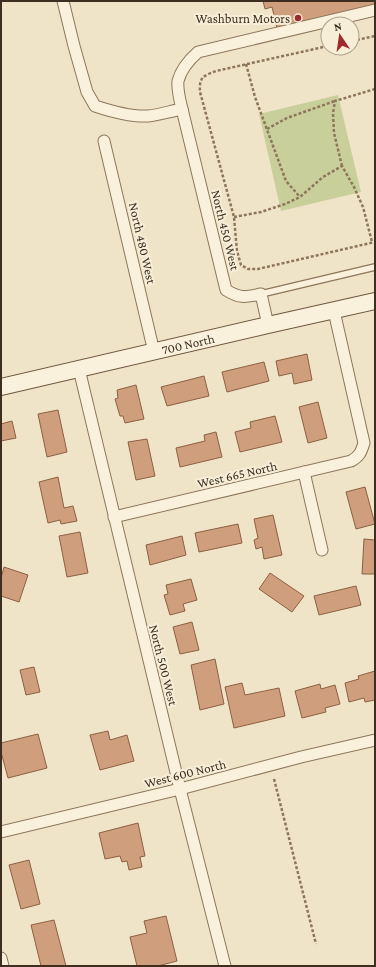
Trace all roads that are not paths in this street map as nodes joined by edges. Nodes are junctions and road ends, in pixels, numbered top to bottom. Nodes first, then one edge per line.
1 (63, 1) edge
2 (375, 10) edge
3 (182, 109) junction
4 (104, 141) dead end
5 (375, 267) edge
6 (261, 294) junction
7 (375, 301) edge
8 (334, 311) junction
9 (268, 325) junction
10 (154, 352) junction
11 (79, 369) junction
12 (1, 388) edge
13 (304, 472) junction
14 (114, 517) junction
15 (322, 550) dead end
16 (375, 740) edge
17 (180, 789) junction
18 (1, 832) edge
19 (1, 958) edge
20 (3, 966) edge
21 (225, 966) edge

1 - 3 street
2 - 3 street
3 - 6 street, North 450 West
4 - 10 street, North 480 West
5 - 6 lane
6 - 9 street
7 - 8 street, 700 North
8 - 9 street, 700 North
8 - 13 street, West 665 North
9 - 10 street, 700 North
10 - 11 street, 700 North
11 - 12 street, 700 North
11 - 14 street, North 500 West
13 - 14 street, West 665 North
13 - 15 street
14 - 17 street, North 500 West
16 - 17 street, West 600 North
17 - 18 street, West 600 North
17 - 21 street, North 500 West
19 - 20 street

